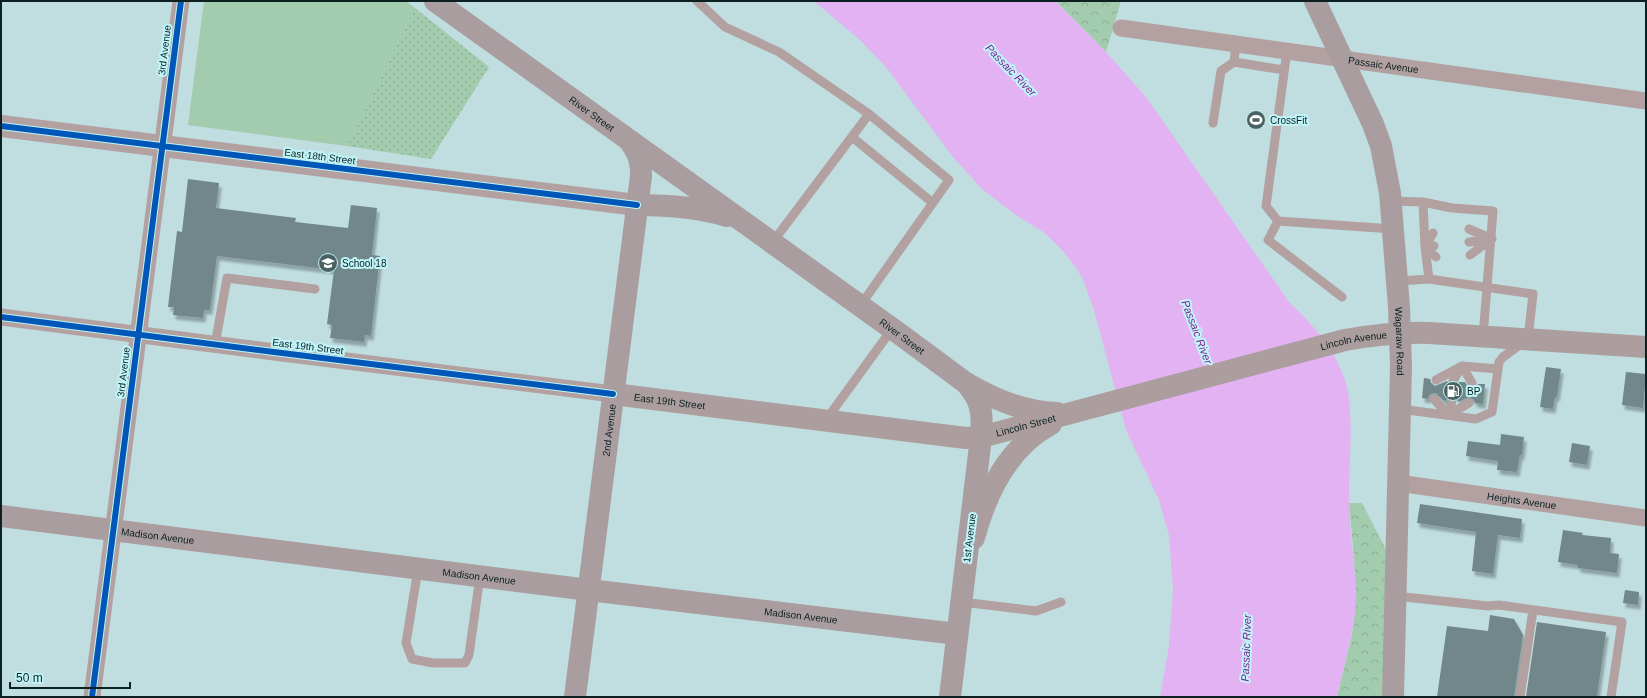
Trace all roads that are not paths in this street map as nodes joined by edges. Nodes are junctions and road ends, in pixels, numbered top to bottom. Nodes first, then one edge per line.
1 (181, 1) edge
2 (434, 1) edge
3 (697, 1) edge
4 (1316, 1) edge
5 (1121, 28) dead end
6 (1236, 44) junction
7 (1287, 51) junction
8 (1343, 59) junction
9 (1234, 62) junction
10 (1284, 70) junction
11 (1646, 101) edge
12 (869, 114) junction
13 (1213, 123) dead end
14 (1, 126) edge
15 (852, 137) junction
16 (631, 142) junction
17 (162, 147) junction
18 (1390, 201) junction
19 (1422, 202) junction
20 (933, 203) junction
21 (637, 205) junction
22 (1278, 221) junction
23 (749, 226) junction
24 (1393, 229) junction
25 (1469, 229) dead end
26 (1433, 233) dead end
27 (1492, 239) junction
28 (1469, 242) dead end
29 (772, 243) junction
30 (1434, 246) dead end
31 (1425, 247) junction
32 (1470, 255) dead end
33 (1436, 257) dead end
34 (1428, 279) junction
35 (1398, 281) junction
36 (1488, 288) junction
37 (315, 289) dead end
38 (1342, 297) dead end
39 (860, 306) junction
40 (1, 317) edge
41 (892, 330) junction
42 (1400, 332) junction
43 (138, 335) junction
44 (1483, 336) junction
45 (1528, 339) junction
46 (215, 345) junction
47 (1646, 346) edge
48 (1462, 366) junction
49 (1498, 369) junction
50 (1436, 380) dead end
51 (1453, 381) dead end
52 (966, 383) junction
53 (1472, 383) dead end
54 (613, 394) junction
55 (1434, 399) dead end
56 (1452, 401) dead end
57 (1469, 403) dead end
58 (1400, 409) junction
59 (1070, 414) junction
60 (1448, 415) junction
61 (826, 420) junction
62 (981, 438) junction
63 (1398, 483) junction
64 (1, 516) edge
65 (1646, 518) edge
66 (113, 530) junction
67 (418, 568) junction
68 (965, 573) junction
69 (480, 576) junction
70 (589, 590) junction
71 (1395, 596) junction
72 (962, 602) junction
73 (1061, 602) dead end
74 (1534, 610) junction
75 (957, 634) junction
76 (92, 697) edge
77 (575, 697) edge
78 (950, 697) edge
79 (1393, 697) edge
80 (1520, 697) edge
81 (1611, 697) edge

1 - 17 street, 3rd Avenue
2 - 16 main road, River Street
3 - 12 lane
4 - 8 main road, Wagaraw Road
5 - 6 street, Passaic Avenue
6 - 7 street, Passaic Avenue
6 - 9 lane
7 - 8 street, Passaic Avenue
7 - 10 lane
8 - 11 street, Passaic Avenue
8 - 18 main road, Wagaraw Road
9 - 10 lane
9 - 13 lane
10 - 22 lane
12 - 15 lane
12 - 20 lane
14 - 17 street, East 18th Street
15 - 20 lane
15 - 29 lane
16 - 21 main road, 2nd Avenue
16 - 23 main road, River Street
17 - 21 street, East 18th Street
17 - 43 street, 3rd Avenue
18 - 19 lane
18 - 24 main road, Wagaraw Road
19 - 27 lane
19 - 31 lane
20 - 39 lane
21 - 23 main road, River Street
21 - 54 main road, 2nd Avenue
22 - 24 lane
22 - 38 lane
23 - 29 main road, River Street
24 - 35 main road, Wagaraw Road
25 - 27 lane
26 - 31 lane
27 - 28 lane
27 - 32 lane
27 - 36 lane
29 - 39 main road, River Street
30 - 31 lane
31 - 33 lane
31 - 34 lane
34 - 35 lane
34 - 36 lane
35 - 42 main road, Wagaraw Road
36 - 44 lane
36 - 45 lane
37 - 46 lane
39 - 41 main road, River Street
40 - 43 street, East 19th Street
41 - 52 main road, River Street
41 - 61 lane
42 - 44 main road, Lincoln Avenue
42 - 58 main road, Wagaraw Road
42 - 59 main road, Lincoln Avenue
43 - 46 street, East 19th Street
43 - 66 street, 3rd Avenue
44 - 45 main road, Lincoln Avenue
45 - 47 main road, Lincoln Avenue
45 - 49 lane
46 - 54 street, East 19th Street
48 - 49 lane
48 - 50 lane
48 - 51 lane
48 - 53 lane
49 - 60 lane
52 - 59 main road, River Street
52 - 62 main road, 1st Avenue
54 - 61 main road, East 19th Street
54 - 70 main road, 2nd Avenue
55 - 60 lane
56 - 60 lane
57 - 60 lane
58 - 60 lane
58 - 63 main road, Wagaraw Road
59 - 62 main road, Lincoln Street
59 - 68 main road
61 - 62 main road, East 19th Street
62 - 68 main road, 1st Avenue
63 - 65 street, Heights Avenue
63 - 71 main road, Wagaraw Road
64 - 66 main road, Madison Avenue
66 - 67 main road, Madison Avenue
66 - 76 street, 3rd Avenue
67 - 69 main road, Madison Avenue
67 - 69 lane
68 - 72 main road, 1st Avenue
69 - 70 main road, Madison Avenue
70 - 75 main road, Madison Avenue
70 - 77 main road, 2nd Avenue
71 - 74 lane
71 - 79 main road, Wagaraw Road
72 - 73 lane
72 - 75 main road, 1st Avenue
74 - 80 lane
74 - 81 lane
75 - 78 main road, 1st Avenue

